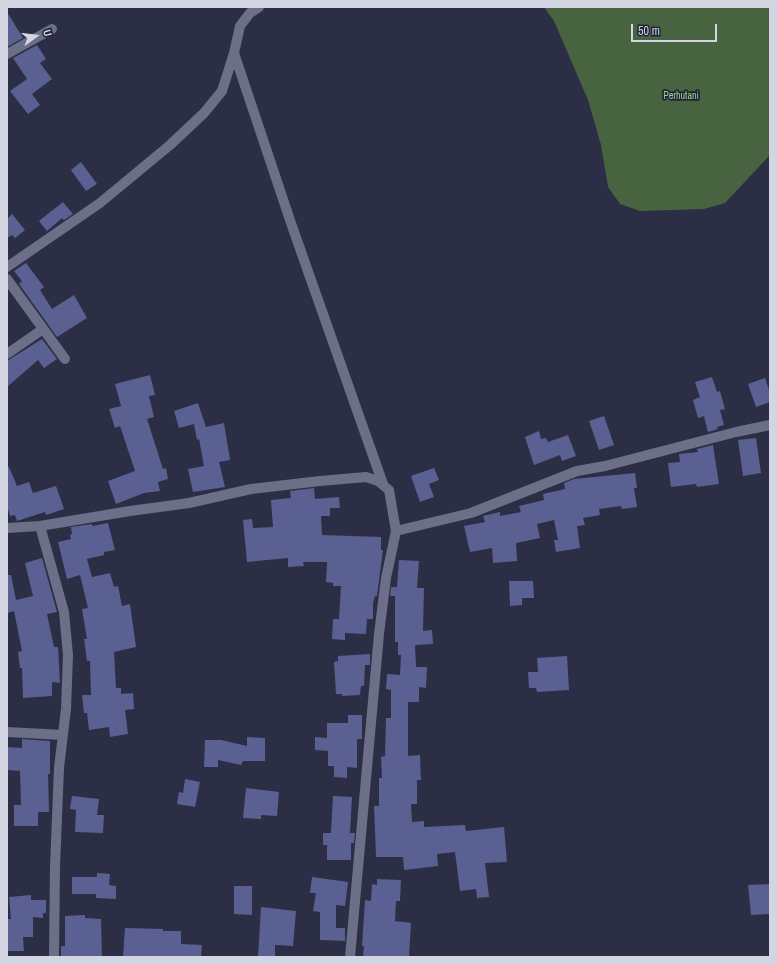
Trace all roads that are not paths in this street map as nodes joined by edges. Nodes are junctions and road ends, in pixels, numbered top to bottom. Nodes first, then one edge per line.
1 (259, 7) edge
2 (52, 29) dead end
3 (234, 53) junction
4 (7, 54) edge
5 (7, 267) edge
6 (7, 279) edge
7 (42, 329) junction
8 (7, 354) edge
9 (65, 359) dead end
10 (770, 425) edge
11 (383, 484) junction
12 (40, 526) junction
13 (7, 528) edge
14 (396, 531) junction
15 (7, 732) edge
16 (63, 735) junction
17 (54, 957) edge
18 (350, 957) edge

1 - 3 street
2 - 4 street
3 - 5 street
3 - 11 street
6 - 7 street
7 - 8 street
7 - 9 street
10 - 14 street
11 - 12 street
11 - 14 street
12 - 13 street
12 - 16 street
14 - 18 street
15 - 16 street
16 - 17 street

